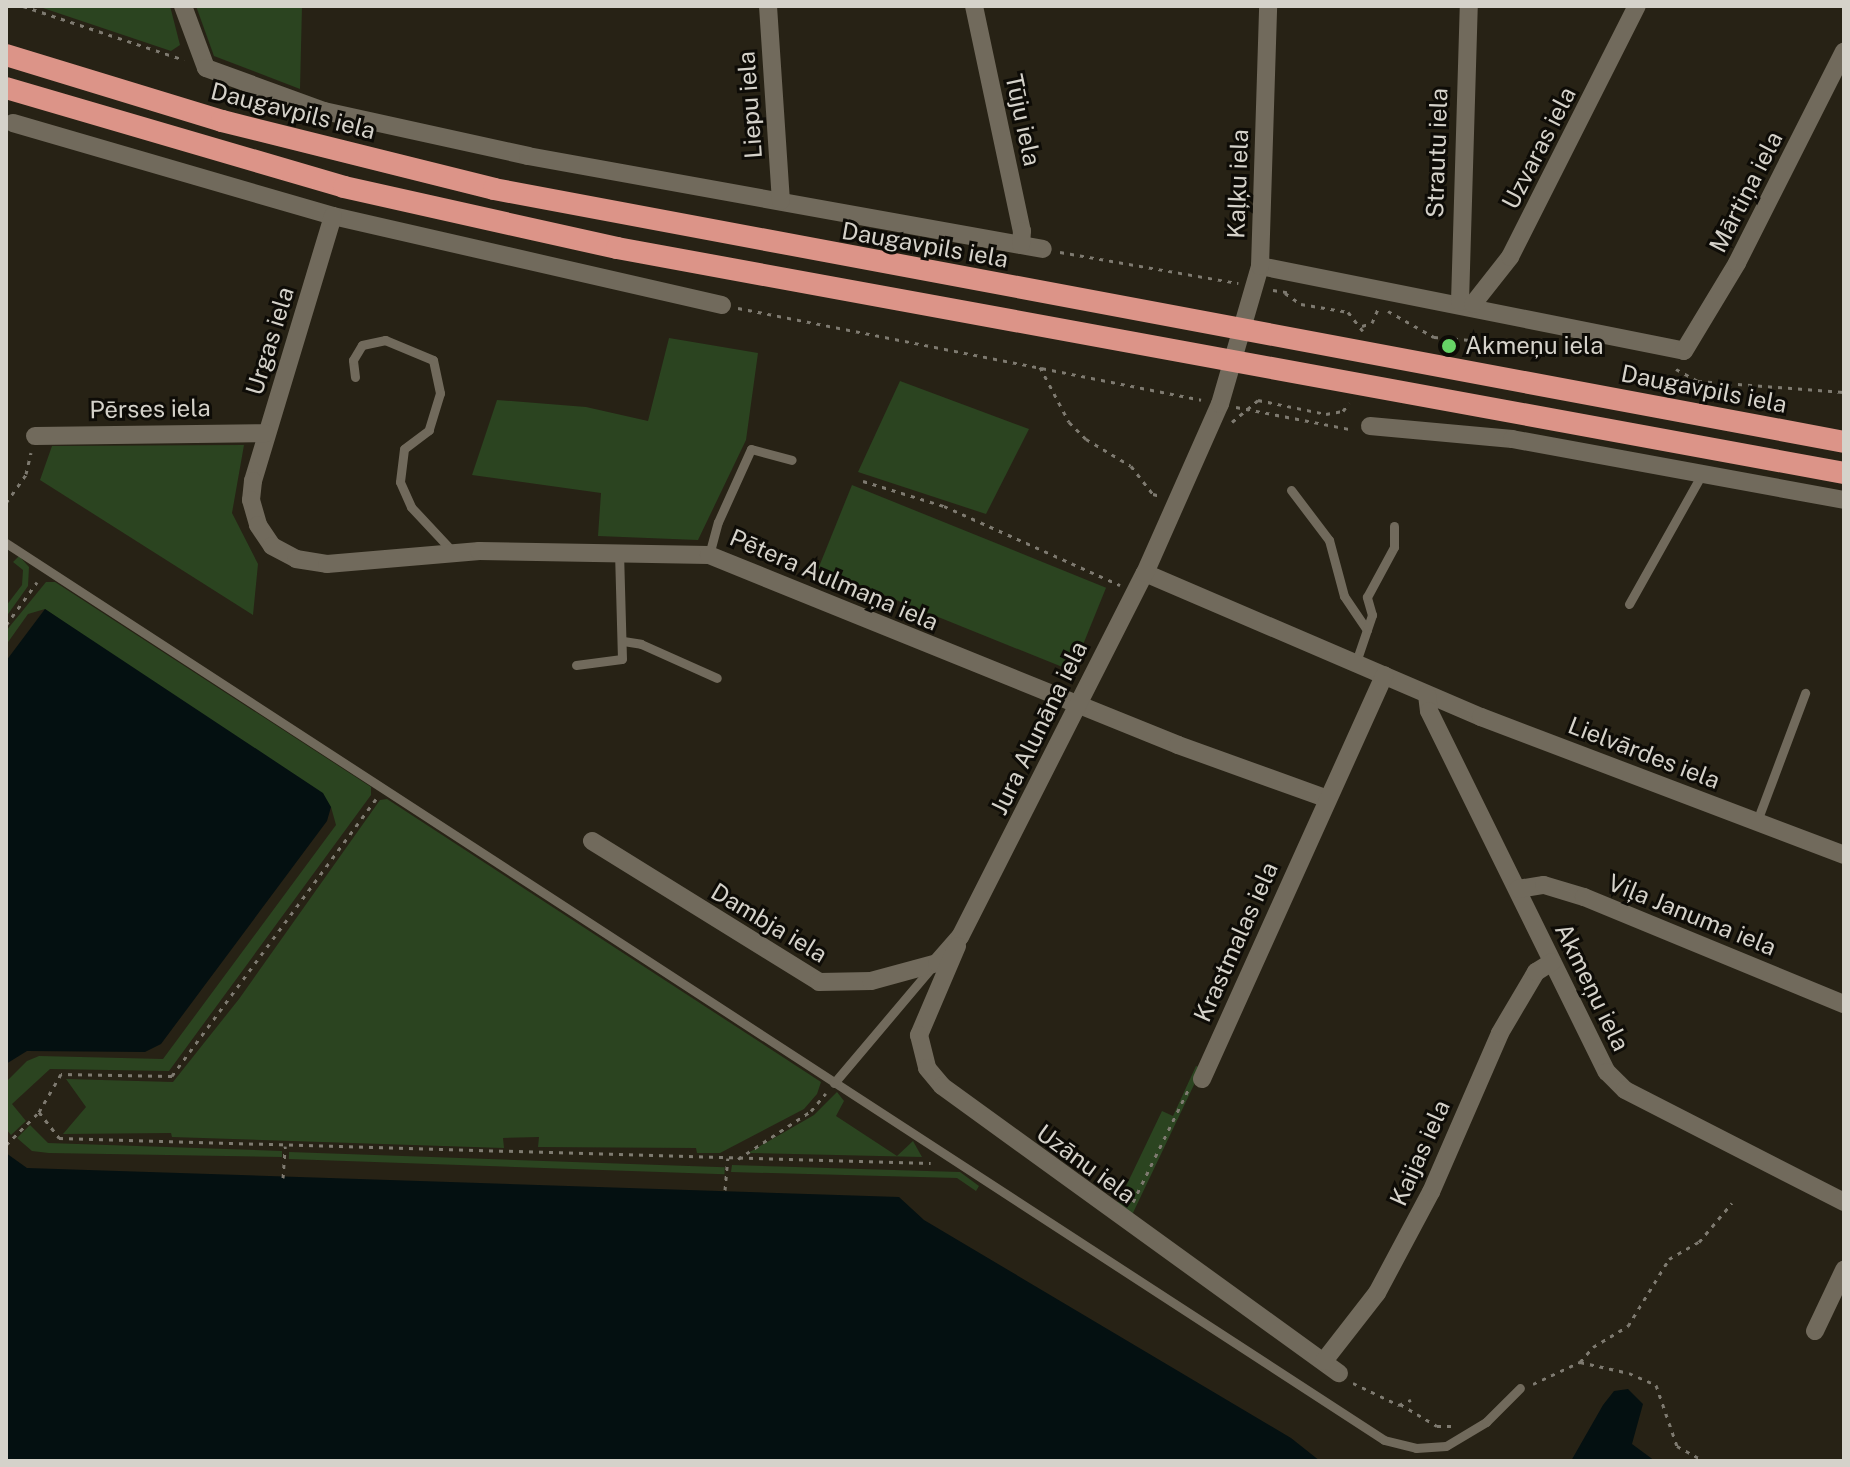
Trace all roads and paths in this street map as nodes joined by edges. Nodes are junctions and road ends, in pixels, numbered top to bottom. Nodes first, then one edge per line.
1 (23, 6) edge
2 (183, 6) edge
3 (768, 6) edge
4 (974, 6) edge
5 (1268, 6) edge
6 (1469, 6) edge
7 (1637, 6) edge
8 (1844, 51) edge
9 (6, 55) edge
10 (206, 68) junction
11 (6, 88) edge
12 (13, 123) dead end
13 (781, 201) junction
14 (333, 216) junction
15 (1021, 245) junction
16 (1043, 249) dead end
17 (1260, 266) junction
18 (1285, 293) dead end
19 (1466, 303) junction
20 (722, 305) joint
21 (1378, 309) dead end
22 (1388, 311) dead end
23 (1242, 330) junction
24 (1577, 348) dead end
25 (1684, 351) joint
26 (1234, 360) junction
27 (1040, 367) junction
28 (355, 377) dead end
29 (1209, 401) dead end
30 (1349, 403) dead end
31 (1234, 407) dead end
32 (1245, 409) junction
33 (1370, 426) joint
34 (265, 433) junction
35 (35, 436) joint
36 (1844, 442) edge
37 (792, 460) dead end
38 (1844, 473) edge
39 (1702, 474) junction
40 (253, 481) joint
41 (863, 481) dead end
42 (1291, 490) dead end
43 (1844, 500) edge
44 (6, 503) edge
45 (1176, 509) junction
46 (1394, 526) dead end
47 (6, 543) edge
48 (454, 553) junction
49 (619, 553) junction
50 (709, 555) junction
51 (47, 569) junction
52 (1145, 573) junction
53 (1135, 591) junction
54 (1629, 604) dead end
55 (6, 625) edge
56 (1367, 630) junction
57 (623, 641) junction
58 (1356, 662) junction
59 (576, 665) dead end
60 (1384, 675) junction
61 (717, 678) dead end
62 (1805, 693) dead end
63 (1427, 695) junction
64 (1076, 704) junction
65 (383, 790) junction
66 (1328, 799) junction
67 (1757, 822) junction
68 (592, 841) dead end
69 (1844, 855) edge
70 (1518, 889) junction
71 (960, 937) junction
72 (1552, 962) junction
73 (937, 963) junction
74 (1844, 1004) edge
75 (1202, 1079) joint
76 (834, 1083) junction
77 (39, 1112) junction
78 (6, 1145) edge
79 (285, 1146) junction
80 (941, 1154) junction
81 (728, 1158) junction
82 (738, 1159) junction
83 (283, 1178) dead end
84 (725, 1190) dead end
85 (1844, 1202) edge
86 (1732, 1203) dead end
87 (1124, 1221) junction
88 (1844, 1270) edge
89 (1815, 1331) dead end
90 (1580, 1362) junction
91 (1331, 1367) junction
92 (1520, 1388) joint
93 (1411, 1400) dead end
94 (1400, 1404) junction
95 (1478, 1427) junction
96 (1704, 1461) edge

1 - 10 path
2 - 10 street
3 - 13 street, Liepu iela
4 - 15 street, Tūju iela
5 - 17 street, Kaļķu iela
6 - 19 street, Strautu iela
7 - 19 street, Uzvaras iela
8 - 25 street, Mārtiņa iela
9 - 23 highway, Daugavpils iela
10 - 13 street
11 - 26 highway
12 - 14 street
13 - 15 street
14 - 20 street
14 - 34 street, Urgas iela
15 - 16 street
17 - 19 street, Daugavpils iela
17 - 23 street, Kaļķu iela
18 - 21 path
19 - 25 street, Daugavpils iela
20 - 27 path
22 - 24 path
23 - 26 street, Kaļķu iela
23 - 36 highway, Daugavpils iela
26 - 38 highway
26 - 45 street, Jura Alunāna iela
27 - 29 path
27 - 45 path
28 - 48 lane
30 - 32 path
31 - 32 path
32 - 33 path
33 - 39 street
34 - 35 street, Pērses iela
34 - 40 street, Urgas iela
35 - 44 path
37 - 50 lane
39 - 43 street
39 - 54 lane
40 - 48 street, Pētera Aulmaņa iela
41 - 53 path
42 - 56 lane
45 - 52 street, Jura Alunāna iela
46 - 56 lane
47 - 51 lane
48 - 49 street, Pētera Aulmaņa iela
49 - 50 street, Pētera Aulmaņa iela
49 - 57 lane
50 - 64 street, Pētera Aulmaņa iela
51 - 55 path
51 - 65 lane
52 - 53 street, Jura Alunāna iela
52 - 58 street
53 - 64 street, Jura Alunāna iela
56 - 58 lane
57 - 59 lane
57 - 61 lane
58 - 60 street
60 - 63 street
60 - 66 street, Krastmalas iela
62 - 67 lane
63 - 67 street, Lielvārdes iela
63 - 70 street, Akmeņu iela
64 - 66 street, Pētera Aulmaņa iela
64 - 71 street, Jura Alunāna iela
65 - 76 lane
65 - 77 path
66 - 75 street, Krastmalas iela
67 - 69 street, Lielvārdes iela
68 - 73 street, Dambja iela
70 - 72 street, Akmeņu iela
70 - 74 street, Viļa Januma iela
71 - 73 street, Jura Alunāna iela
71 - 87 street, Uzānu iela
72 - 85 street, Akmeņu iela
72 - 91 street, Kaijas iela
73 - 76 lane, Jura Alunāna iela
75 - 87 path
76 - 80 lane
76 - 82 path
77 - 78 path
77 - 79 path
79 - 81 path
79 - 83 path
80 - 82 path
80 - 95 lane
81 - 82 path
81 - 84 path
86 - 90 path
87 - 91 street, Uzānu iela
88 - 89 street
90 - 92 path
90 - 96 path
91 - 94 path
92 - 95 lane
93 - 94 path
94 - 95 path

